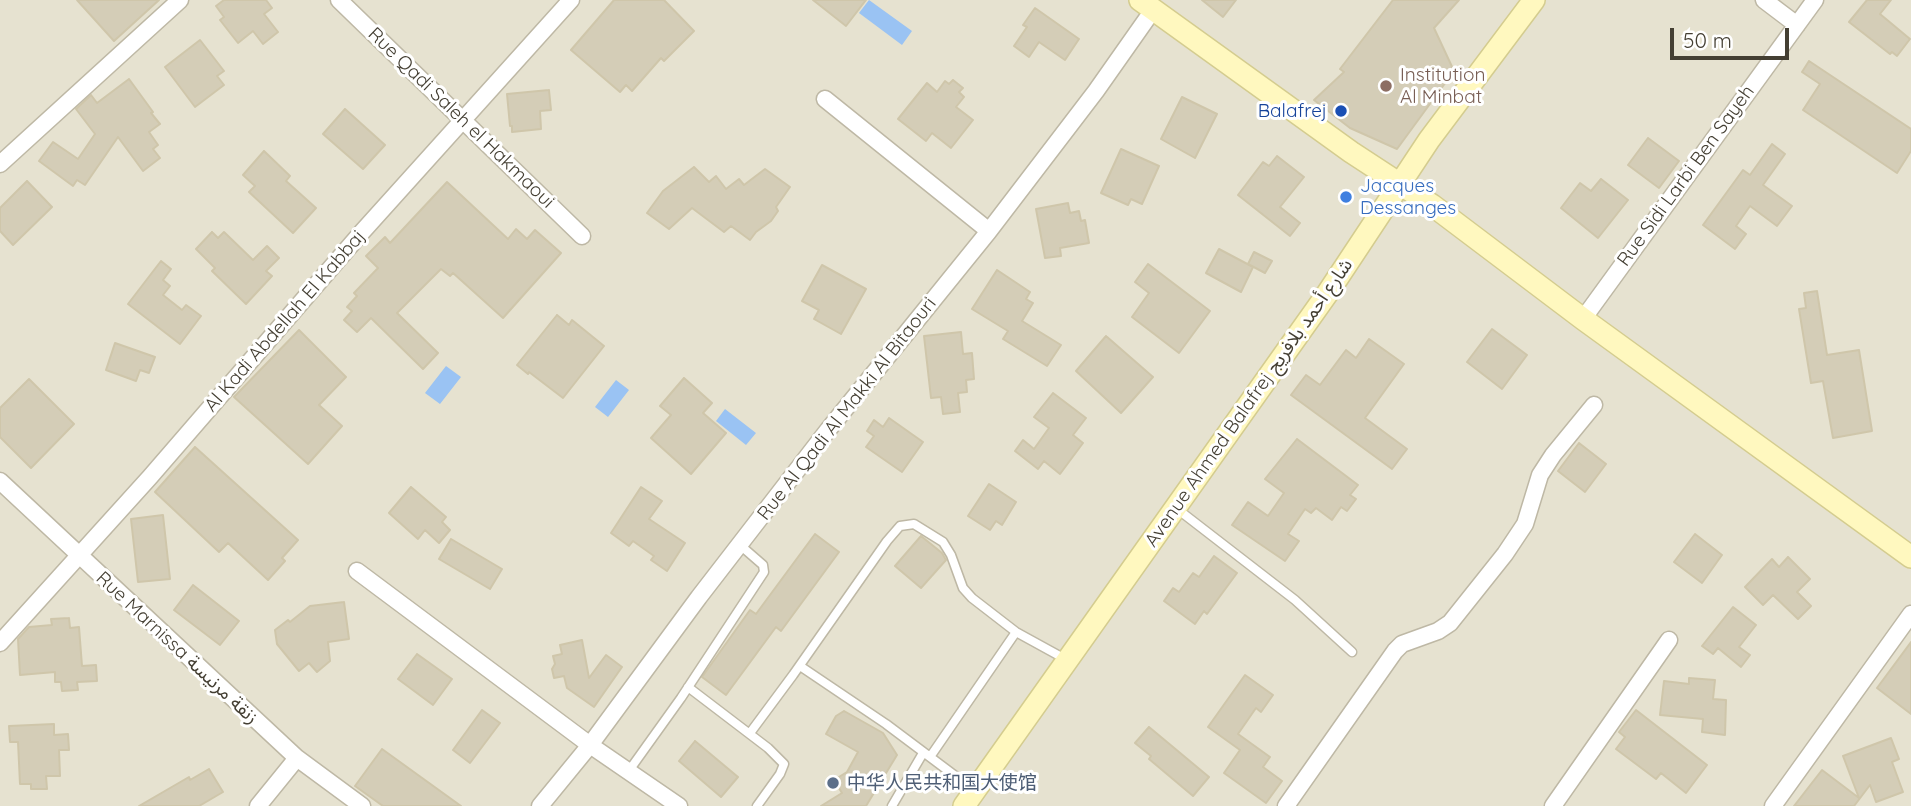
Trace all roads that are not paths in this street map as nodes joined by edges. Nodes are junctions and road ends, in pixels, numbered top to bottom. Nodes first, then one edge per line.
1 (180, 0) edge
2 (339, 0) edge
3 (571, 0) edge
4 (1534, 0) edge
5 (1764, 0) edge
6 (1815, 0) edge
7 (1146, 5) edge
8 (1797, 25) junction
9 (825, 99) dead end
10 (462, 119) junction
11 (0, 164) edge
12 (1399, 184) junction
13 (989, 231) junction
14 (582, 236) dead end
15 (1583, 318) junction
16 (1594, 405) dead end
17 (0, 481) edge
18 (1176, 508) junction
19 (740, 545) junction
20 (78, 556) junction
21 (1911, 557) edge
22 (357, 571) dead end
23 (1911, 614) edge
24 (1016, 632) junction
25 (1669, 640) dead end
26 (0, 643) edge
27 (1352, 652) dead end
28 (1067, 660) junction
29 (800, 666) junction
30 (688, 687) junction
31 (750, 733) junction
32 (590, 745) junction
33 (927, 755) junction
34 (297, 758) junction
35 (628, 772) junction
36 (969, 798) edge
37 (258, 806) edge
38 (362, 806) edge
39 (540, 806) edge
40 (679, 806) edge
41 (757, 806) edge
42 (892, 806) edge
43 (1286, 806) edge
44 (1553, 806) edge
45 (1773, 806) edge

1 - 11 street
2 - 10 street, Rue Qadi Saleh el Hakmaoui
3 - 10 street, Al Kadi Abdellah El Kabbaj
4 - 12 main road, Avenue Ahmed Balafrej شارع أحمد بلافريج
5 - 8 street
6 - 8 street, Rue Sidi Larbi Ben Sayeh
7 - 12 main road
7 - 13 street, Rue Al Qadi Al Makki Al Bitaouri
8 - 15 street, Rue Sidi Larbi Ben Sayeh
9 - 13 street
10 - 14 street, Rue Qadi Saleh el Hakmaoui
10 - 20 street, Al Kadi Abdellah El Kabbaj
12 - 15 main road
12 - 18 main road, Avenue Ahmed Balafrej شارع أحمد بلافريج
13 - 19 street, Rue Al Qadi Al Makki Al Bitaouri
15 - 21 main road
16 - 43 street
17 - 20 street, Rue Marnissa زنقة مرنيسة
18 - 27 lane
18 - 28 main road, Avenue Ahmed Balafrej شارع أحمد بلافريج
19 - 30 lane
19 - 32 street, Rue Al Qadi Al Makki Al Bitaouri
20 - 26 street, Al Kadi Abdellah El Kabbaj
20 - 34 street, Rue Marnissa زنقة مرنيسة
22 - 32 street
23 - 45 street
24 - 28 lane
24 - 29 lane
24 - 33 lane
25 - 44 street
28 - 36 main road, Avenue Ahmed Balafrej شارع أحمد بلافريج
29 - 31 lane
29 - 33 lane
30 - 31 lane
30 - 35 lane
31 - 41 lane
32 - 35 street
32 - 39 street, Rue Al Qadi Al Makki Al Bitaouri
33 - 36 lane
33 - 42 lane
34 - 37 street
34 - 38 street, Rue Marnissa زنقة مرنيسة
35 - 40 street

